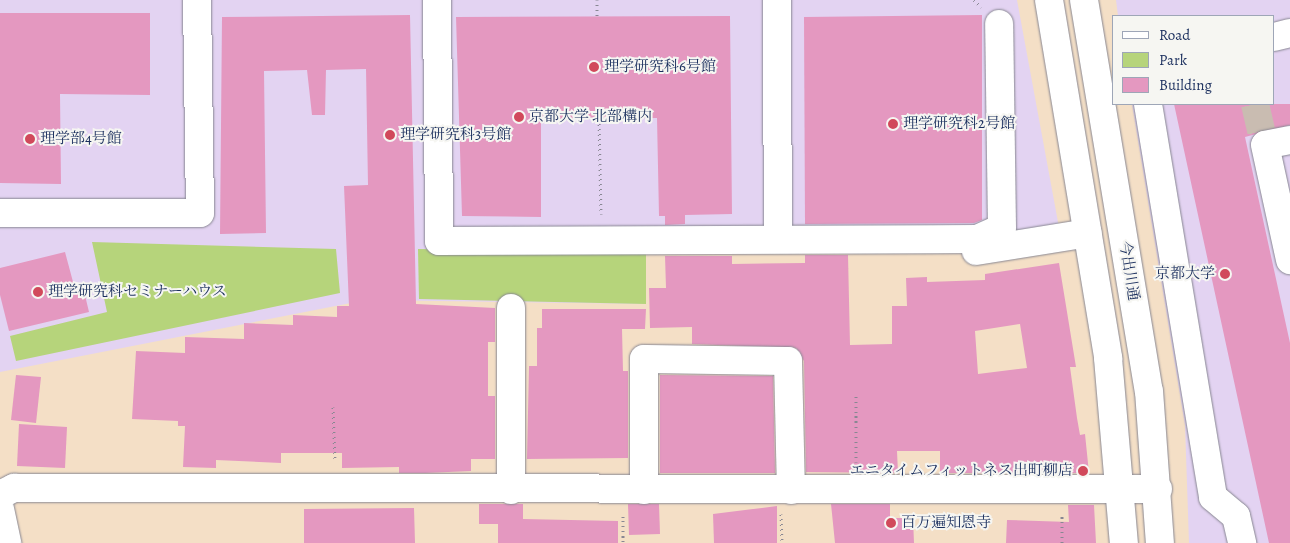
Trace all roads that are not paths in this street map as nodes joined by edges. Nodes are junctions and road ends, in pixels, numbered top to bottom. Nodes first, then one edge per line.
1 (197, 0) edge
2 (437, 0) edge
3 (777, 0) edge
4 (1049, 0) edge
5 (1084, 0) edge
6 (999, 24) dead end
7 (1290, 33) edge
8 (1275, 37) edge
9 (1105, 73) edge
10 (1148, 105) edge
11 (1272, 140) tunnel mouth
12 (0, 212) edge
13 (1088, 233) junction
14 (778, 237) junction
15 (916, 256) dead end
16 (1290, 260) edge
17 (511, 308) dead end
18 (1158, 489) junction
19 (511, 490) junction
20 (644, 490) junction
21 (792, 490) junction
22 (1123, 491) junction
23 (0, 495) edge
24 (0, 509) edge
25 (7, 543) edge
26 (1124, 543) edge
27 (1160, 543) edge
28 (1242, 543) edge

1 - 12 street
2 - 14 street
3 - 14 street
4 - 13 street
5 - 9 street, 今出川通
6 - 14 street
7 - 8 street
9 - 18 street, 今出川通
10 - 28 street
11 - 16 street
13 - 15 street
13 - 22 street
17 - 19 street
18 - 22 street
18 - 27 street, 今出川通
19 - 20 street
19 - 23 street
20 - 21 street
20 - 21 street
21 - 22 street
22 - 26 street
24 - 25 street

